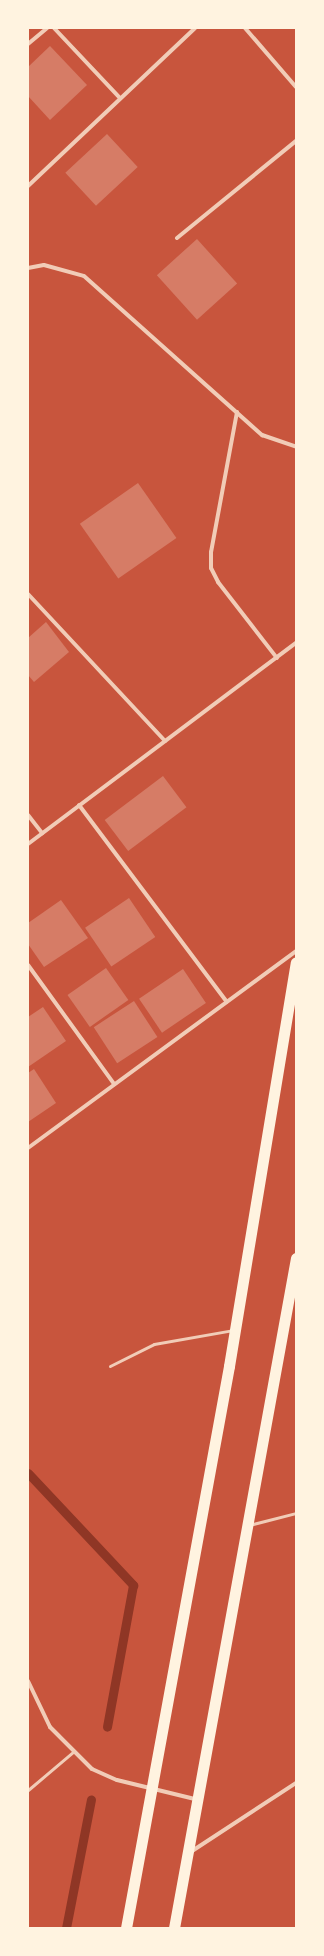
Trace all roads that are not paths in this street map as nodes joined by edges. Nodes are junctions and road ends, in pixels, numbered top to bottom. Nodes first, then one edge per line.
1 (46, 28) edge
2 (54, 28) edge
3 (195, 28) edge
4 (245, 28) edge
5 (28, 44) edge
6 (296, 86) edge
7 (120, 98) junction
8 (296, 141) edge
9 (28, 186) edge
10 (177, 238) dead end
11 (28, 268) edge
12 (237, 412) junction
13 (296, 447) edge
14 (28, 594) edge
15 (296, 643) edge
16 (277, 658) junction
17 (165, 741) junction
18 (79, 805) junction
19 (28, 815) edge
20 (42, 833) junction
21 (28, 844) edge
22 (296, 951) edge
23 (296, 962) edge
24 (28, 965) edge
25 (227, 1002) junction
26 (114, 1084) junction
27 (28, 1148) edge
28 (296, 1258) edge
29 (235, 1330) junction
30 (110, 1366) dead end
31 (296, 1513) edge
32 (246, 1526) junction
33 (28, 1681) edge
34 (73, 1752) junction
35 (296, 1783) edge
36 (28, 1790) edge
37 (150, 1790) junction
38 (195, 1799) junction
39 (186, 1855) junction
40 (126, 1928) edge
41 (174, 1928) edge

1 - 5 street
2 - 7 street
3 - 7 street
4 - 6 street
7 - 9 street
8 - 10 street
11 - 12 street
12 - 13 street
12 - 16 street
14 - 17 street
15 - 16 street
16 - 17 street
17 - 18 street
18 - 20 street
18 - 25 street
19 - 20 street
20 - 21 street
22 - 25 street
23 - 29 highway
24 - 26 street
25 - 26 street
26 - 27 street
28 - 32 highway
29 - 30 lane
29 - 37 highway
31 - 32 lane
32 - 38 highway
33 - 34 street
34 - 36 lane
34 - 37 street
35 - 39 street
37 - 38 street
37 - 40 highway
38 - 39 highway
39 - 41 highway

